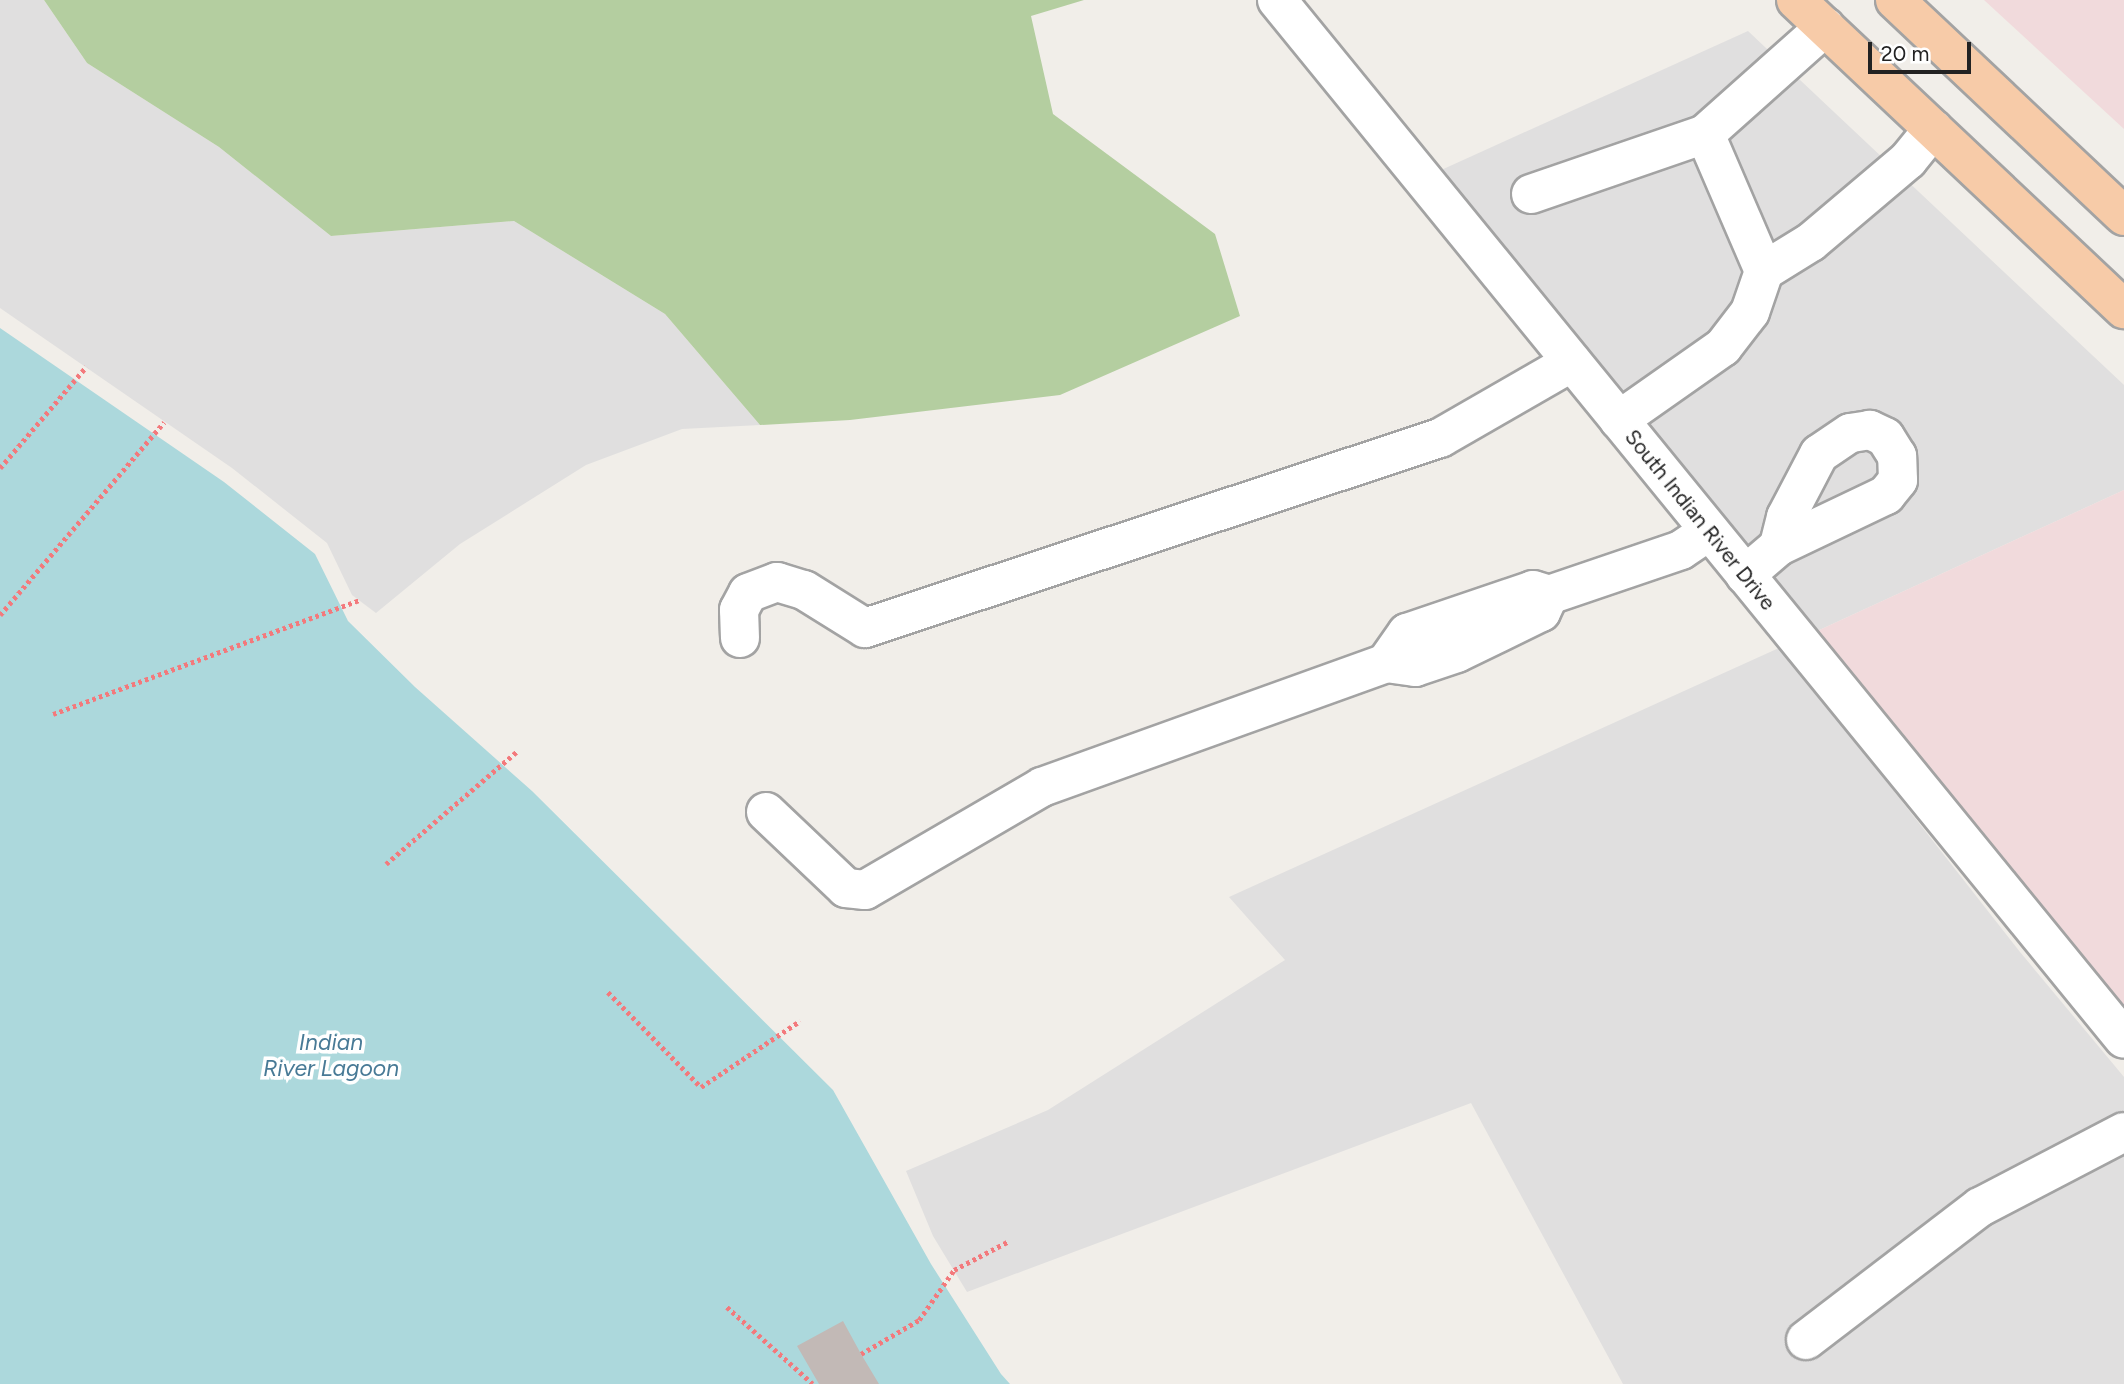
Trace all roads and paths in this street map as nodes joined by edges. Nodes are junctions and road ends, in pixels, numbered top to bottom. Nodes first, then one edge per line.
1 (1277, 0) edge
2 (1796, 0) edge
3 (1895, 0) edge
4 (1825, 27) junction
5 (1933, 129) junction
6 (1705, 134) junction
7 (1531, 194) dead end
8 (2124, 216) edge
9 (1764, 271) junction
10 (2124, 309) edge
11 (1572, 362) junction
12 (86, 367) dead end
13 (1619, 420) junction
14 (164, 422) dead end
15 (0, 468) edge
16 (1709, 531) junction
17 (1779, 546) dead end
18 (1745, 575) junction
19 (359, 600) dead end
20 (0, 615) edge
21 (740, 638) dead end
22 (53, 714) dead end
23 (516, 751) dead end
24 (766, 812) dead end
25 (386, 864) dead end
26 (608, 992) dead end
27 (800, 1021) dead end
28 (2124, 1039) edge
29 (2124, 1132) edge
30 (1007, 1242) dead end
31 (727, 1307) dead end
32 (1806, 1340) dead end
33 (861, 1354) dead end
34 (814, 1384) edge

1 - 11 street, South Indian River Drive
2 - 4 main road
3 - 8 main road
4 - 5 main road
4 - 6 street
5 - 9 street
5 - 10 main road
6 - 7 street
6 - 9 street
9 - 13 street
11 - 13 street, South Indian River Drive
11 - 21 street
12 - 15 path
13 - 16 street, South Indian River Drive
14 - 20 path
16 - 18 street, South Indian River Drive
16 - 24 street
17 - 18 street
18 - 28 street, South Indian River Drive
19 - 22 path
23 - 25 path
26 - 27 path
29 - 32 street
30 - 33 path
31 - 34 path

